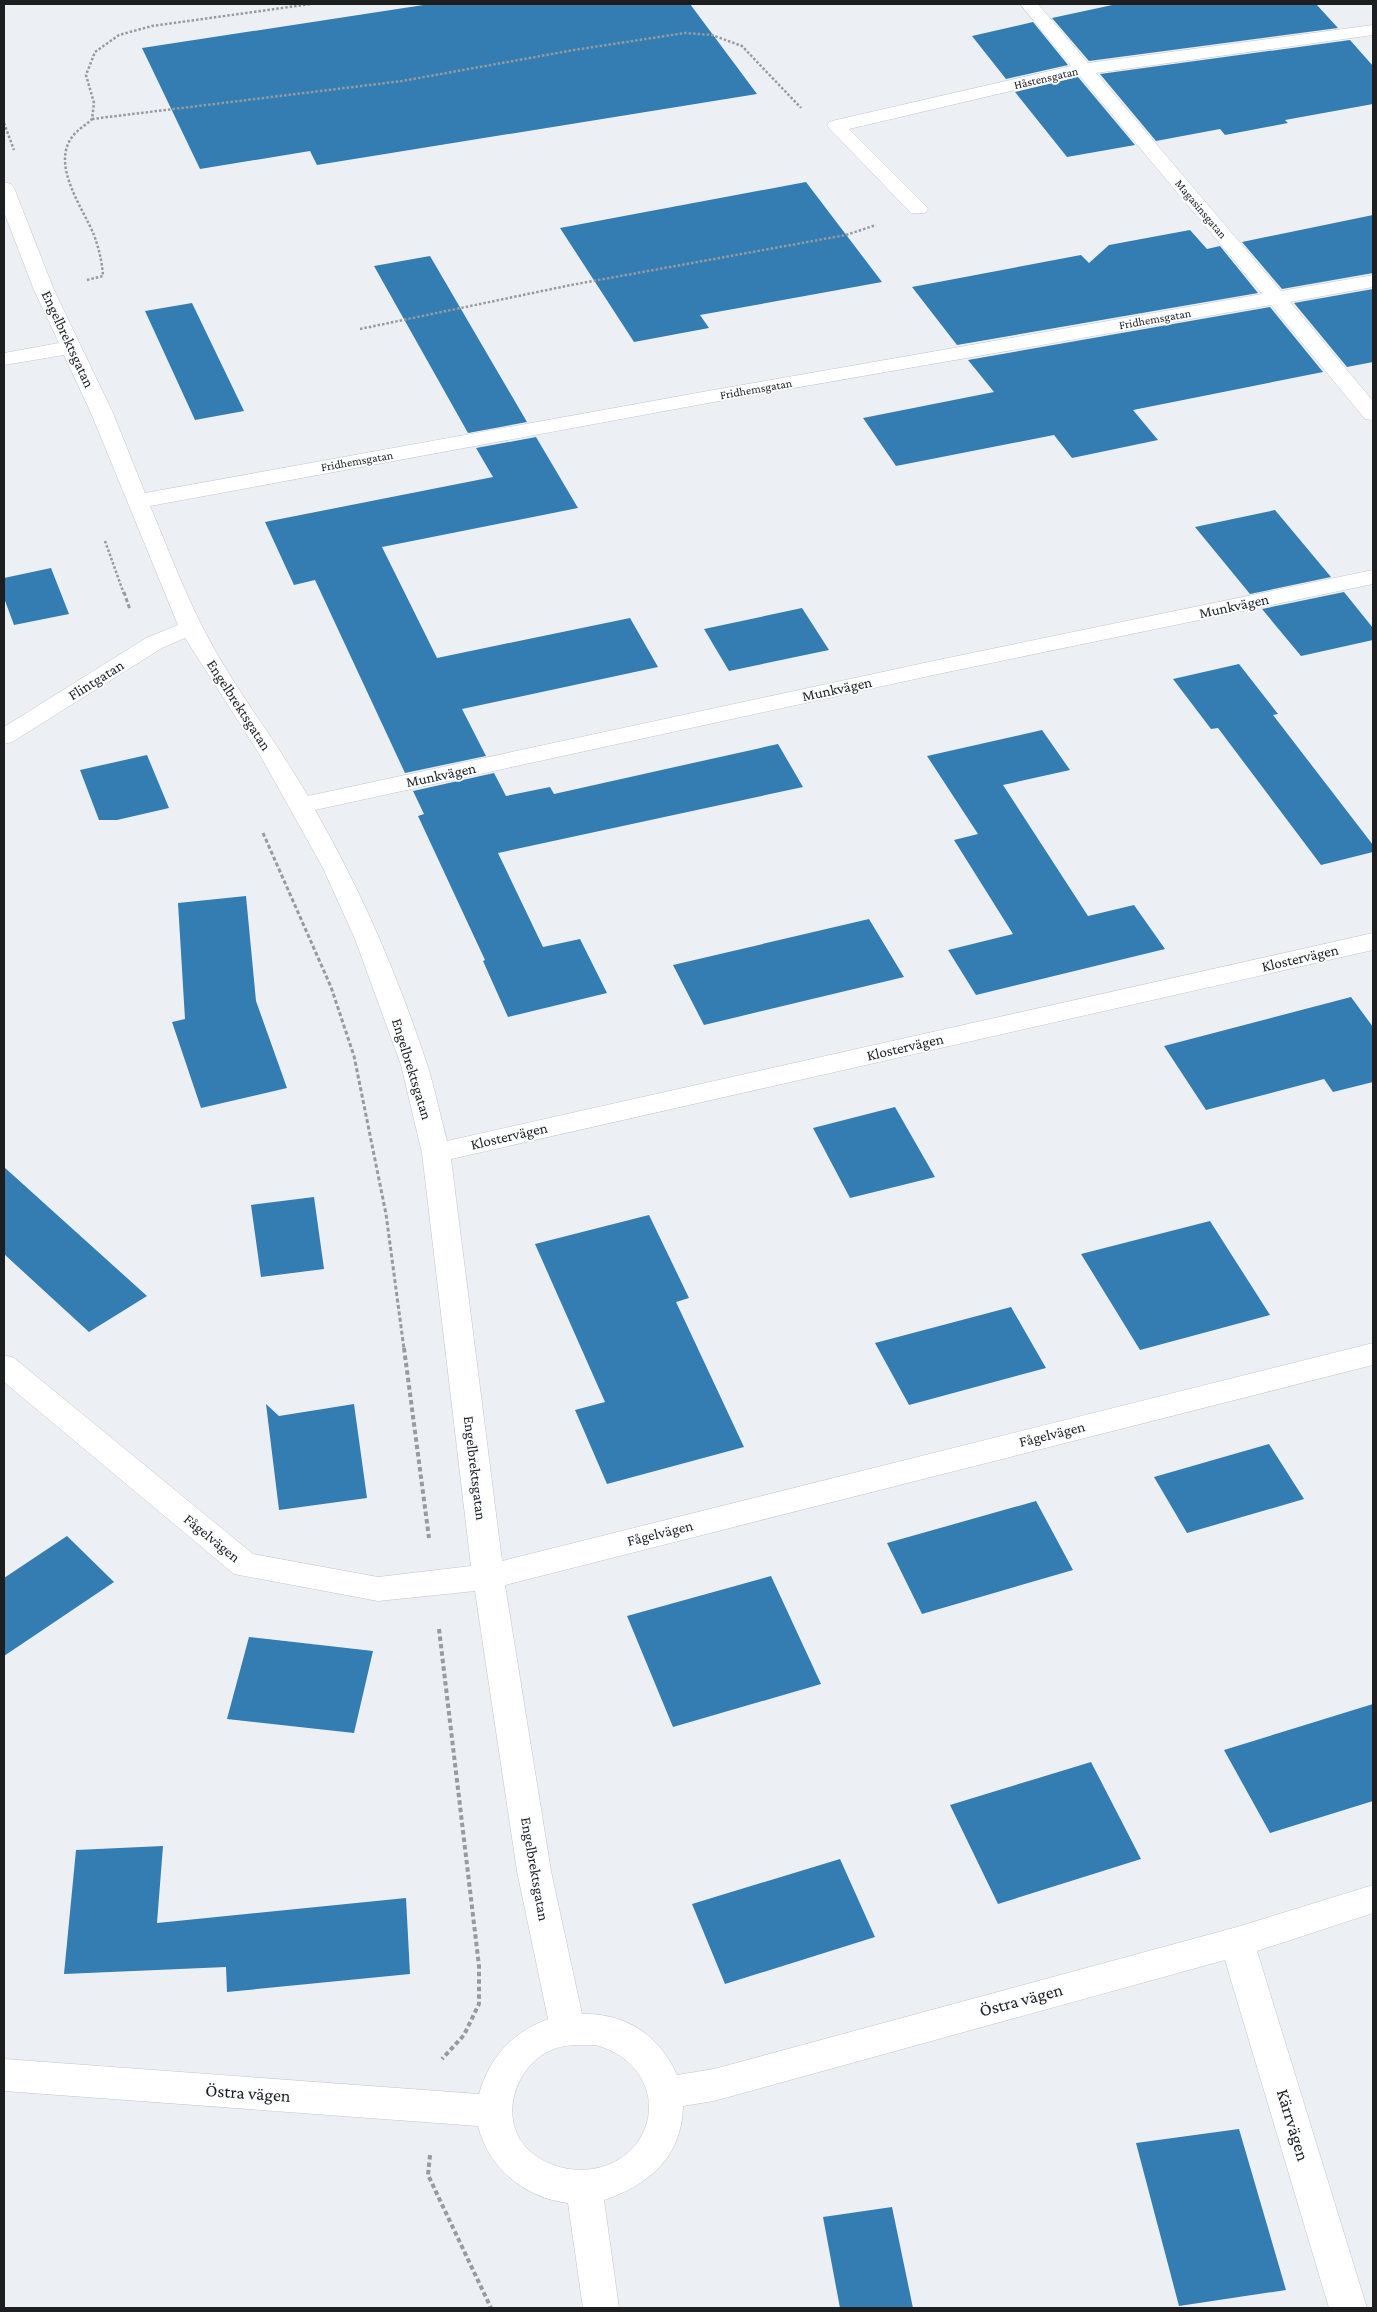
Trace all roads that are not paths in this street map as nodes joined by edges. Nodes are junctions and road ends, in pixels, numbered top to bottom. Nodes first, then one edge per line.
1 (1029, 4) edge
2 (1373, 30) edge
3 (1082, 69) junction
4 (4, 188) edge
5 (918, 209) road end
6 (1373, 281) edge
7 (1277, 297) junction
8 (72, 347) junction
9 (4, 359) edge
10 (1373, 414) edge
11 (139, 501) junction
12 (1373, 577) edge
13 (191, 628) junction
14 (4, 738) edge
15 (302, 805) junction
16 (1373, 941) edge
17 (436, 1152) junction
18 (1373, 1354) edge
19 (4, 1366) edge
20 (488, 1577) junction
21 (1373, 1899) edge
22 (1237, 1942) junction
23 (568, 2030) junction
24 (4, 2075) edge
25 (666, 2093) junction
26 (493, 2111) junction
27 (584, 2187) junction
28 (601, 2308) edge
29 (1348, 2308) edge

1 - 3 street, Magasinsgatan
2 - 3 street, Håstensgatan
3 - 5 street, Håstensgatan
3 - 7 street, Magasinsgatan
4 - 8 street, Engelbrektsgatan
6 - 7 street, Fridhemsgatan
7 - 10 street, Magasinsgatan
7 - 11 street, Fridhemsgatan
8 - 9 street
8 - 11 street, Engelbrektsgatan
11 - 13 street, Engelbrektsgatan
12 - 15 street, Munkvägen
13 - 14 street, Flintgatan
13 - 15 street, Engelbrektsgatan
15 - 17 street, Engelbrektsgatan
16 - 17 street, Klostervägen
17 - 20 street, Engelbrektsgatan
18 - 20 street, Fågelvägen
19 - 20 street, Fågelvägen
20 - 23 street, Engelbrektsgatan
21 - 22 street, Östra vägen
22 - 25 street, Östra vägen
22 - 29 street, Kärrvägen
23 - 25 street
23 - 26 street
24 - 26 street, Östra vägen
25 - 27 street
26 - 27 street
27 - 28 street

